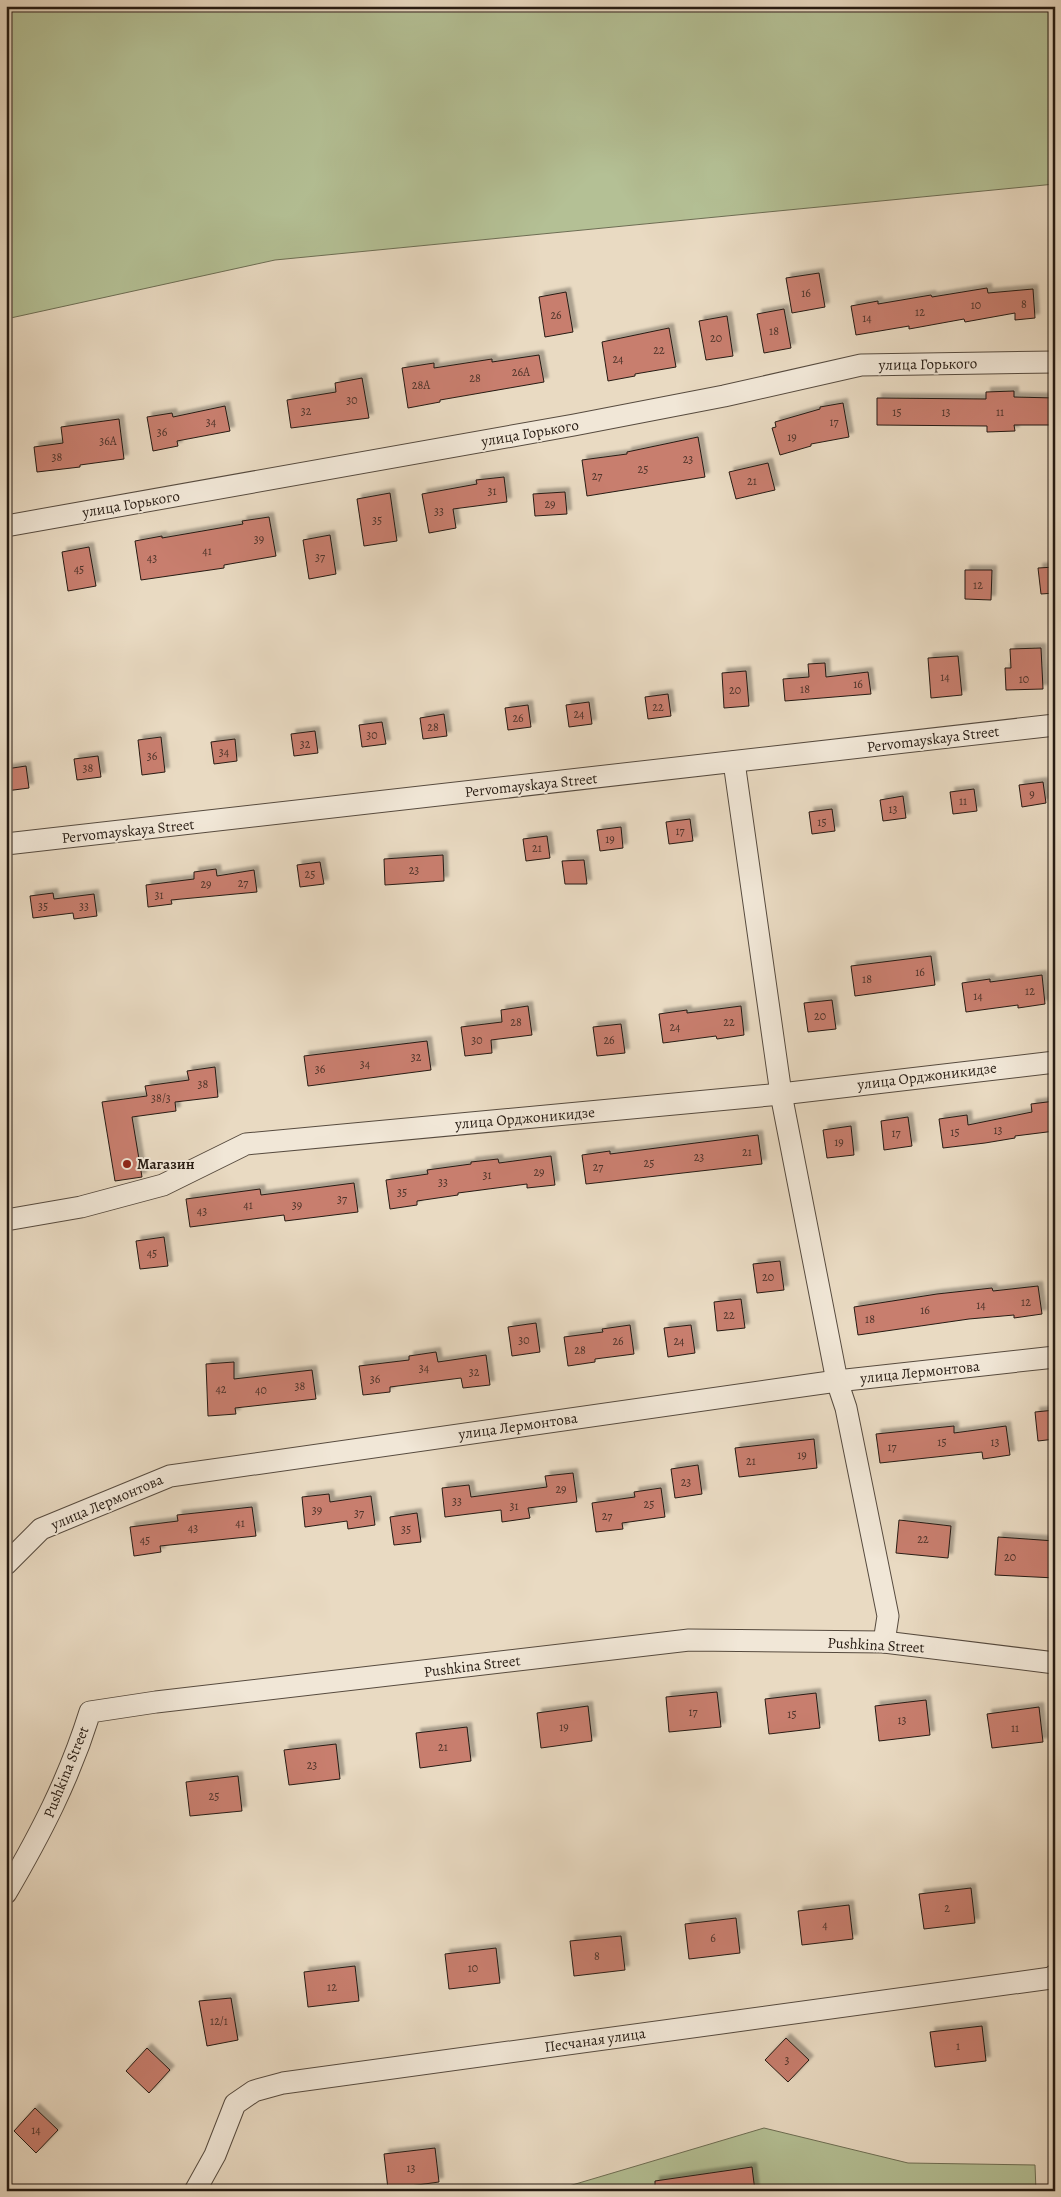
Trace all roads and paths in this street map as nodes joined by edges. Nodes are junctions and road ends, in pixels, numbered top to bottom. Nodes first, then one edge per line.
1 (1055, 362) edge
2 (6, 526) edge
3 (1055, 726) edge
4 (734, 762) junction
5 (6, 844) edge
6 (1055, 1062) edge
7 (781, 1094) junction
8 (6, 1220) edge
9 (1055, 1357) edge
10 (837, 1381) junction
11 (6, 1564) edge
12 (884, 1642) junction
13 (1055, 1663) edge
14 (6, 1893) edge
15 (1055, 1975) edge
16 (195, 2191) edge

1 - 2 street, улица Горького
3 - 4 street, Pervomayskaya Street
4 - 5 street, Pervomayskaya Street
4 - 7 street
6 - 7 street, улица Орджоникидзе
7 - 8 street, улица Орджоникидзе
7 - 10 street
9 - 10 street, улица Лермонтова
10 - 11 street, улица Лермонтова
10 - 12 street
12 - 13 street, Pushkina Street
12 - 14 street, Pushkina Street
15 - 16 street, Песчаная улица

